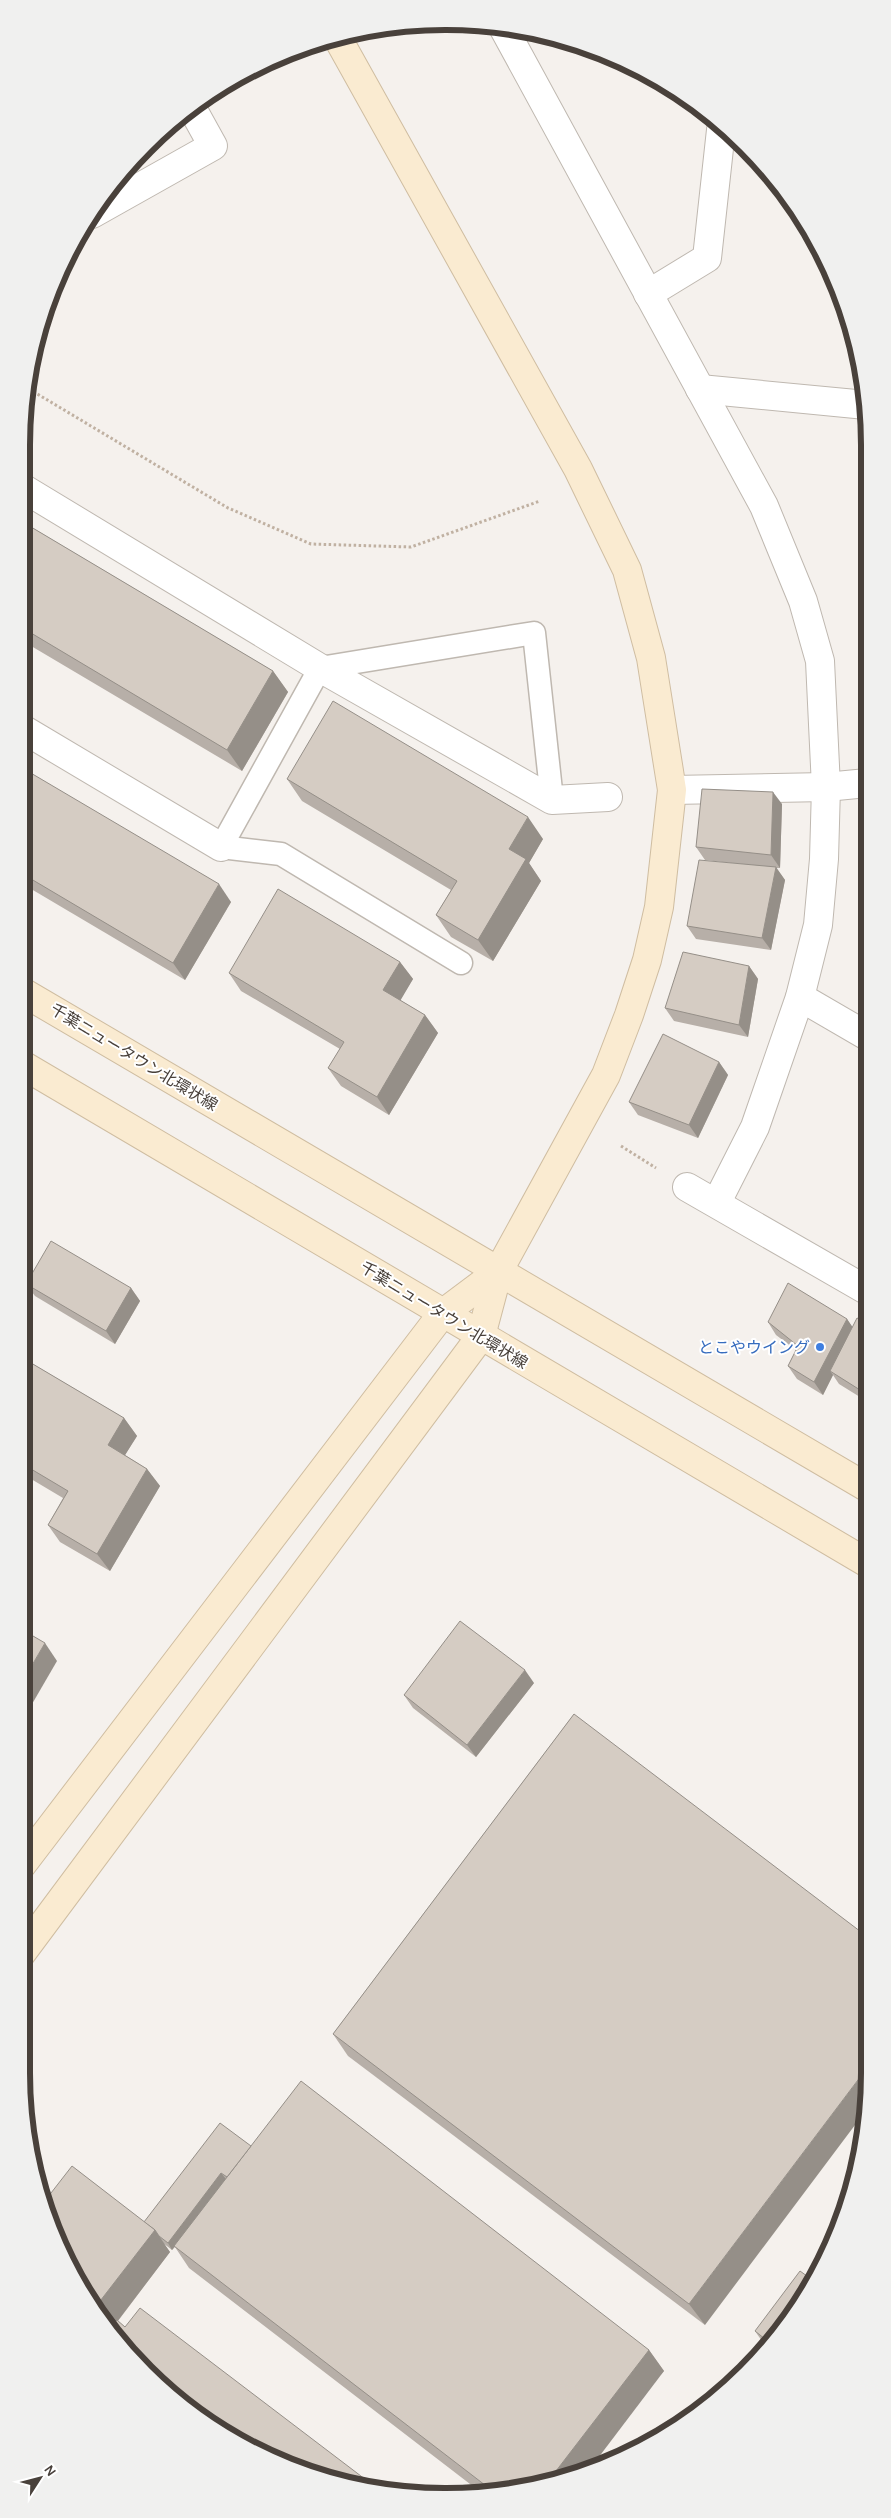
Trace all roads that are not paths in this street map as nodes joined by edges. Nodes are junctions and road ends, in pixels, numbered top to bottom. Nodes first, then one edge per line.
1 (507, 35) edge
2 (341, 43) edge
3 (195, 114) edge
4 (721, 134) edge
5 (107, 206) edge
6 (648, 294) junction
7 (700, 389) junction
8 (858, 404) edge
9 (30, 492) edge
10 (320, 668) junction
11 (30, 733) edge
12 (861, 784) edge
13 (826, 787) junction
14 (672, 790) junction
15 (608, 797) dead end
16 (552, 800) junction
17 (221, 847) junction
18 (461, 963) edge
19 (30, 995) edge
20 (800, 997) junction
21 (861, 1032) edge
22 (30, 1069) edge
23 (687, 1186) road end
24 (717, 1202) junction
25 (498, 1272) junction
26 (861, 1287) edge
27 (442, 1314) junction
28 (481, 1336) junction
29 (861, 1484) edge
30 (861, 1559) edge
31 (30, 1854) edge
32 (30, 1942) edge

1 - 6 street
2 - 14 street
3 - 5 street
4 - 6 street
6 - 7 street
7 - 8 street
7 - 13 street
9 - 10 street
10 - 16 street
10 - 16 lane
10 - 17 lane
11 - 17 street
12 - 13 street
13 - 14 street
13 - 20 street
14 - 25 street
15 - 16 street
17 - 18 lane
19 - 25 street, 千葉ニュータウン北環状線
20 - 21 street
20 - 24 street
22 - 27 street, 千葉ニュータウン北環状線
23 - 24 street
24 - 26 street
25 - 27 street
25 - 28 street
25 - 29 street, 千葉ニュータウン北環状線
27 - 28 street, 千葉ニュータウン北環状線
27 - 31 street
28 - 30 street, 千葉ニュータウン北環状線
28 - 32 street

